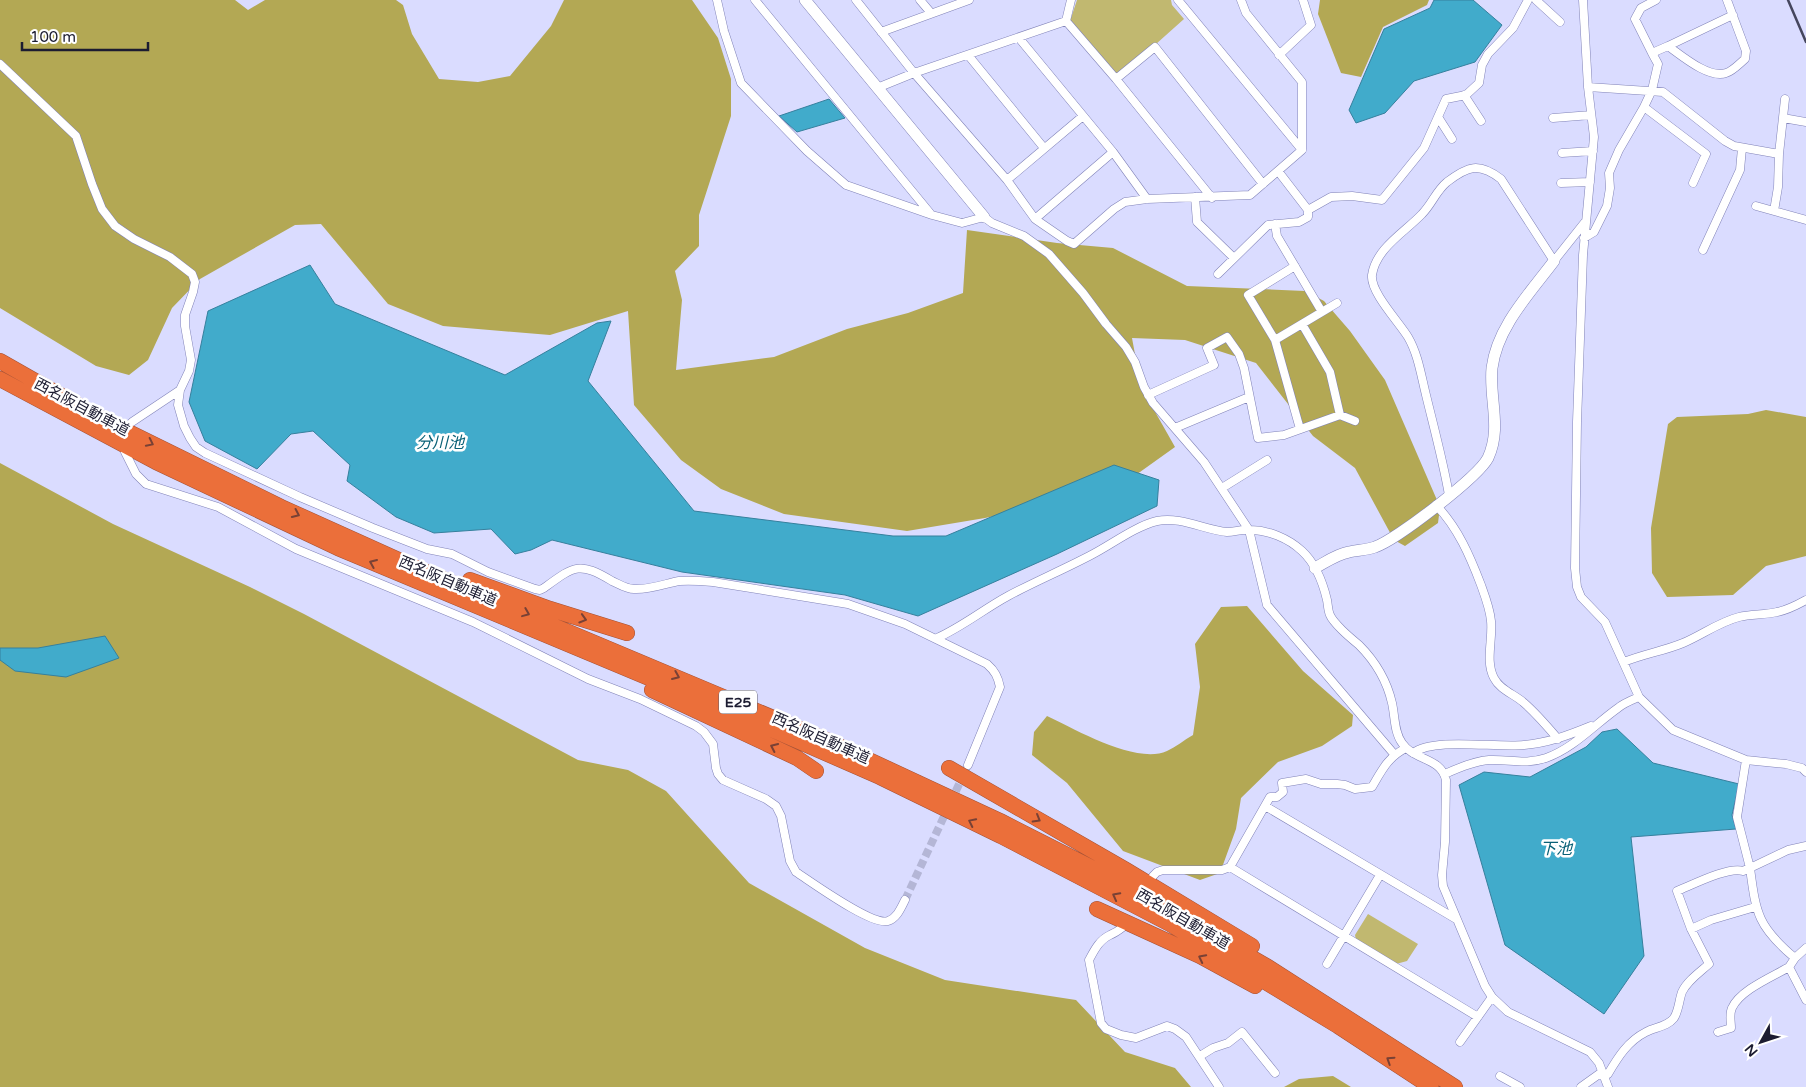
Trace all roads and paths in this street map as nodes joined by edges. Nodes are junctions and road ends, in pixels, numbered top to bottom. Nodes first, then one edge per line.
1 (717, 0) edge
2 (755, 0) edge
3 (805, 0) edge
4 (856, 0) edge
5 (920, 0) edge
6 (969, 0) edge
7 (1072, 0) edge
8 (1178, 0) edge
9 (1241, 0) edge
10 (1303, 0) edge
11 (1528, 0) edge
12 (1536, 0) edge
13 (1583, 0) edge
14 (1656, 0) edge
15 (1727, 0) edge
16 (931, 13) junction
17 (1733, 15) junction
18 (1066, 21) junction
19 (1560, 22) dead end
20 (881, 32) junction
21 (1019, 38) junction
22 (1668, 46) junction
23 (1652, 53) junction
24 (968, 55) junction
25 (1279, 55) junction
26 (0, 64) edge
27 (914, 73) junction
28 (1116, 79) junction
29 (1588, 87) junction
30 (877, 88) junction
31 (1652, 90) junction
32 (1464, 95) junction
33 (1785, 99) dead end
34 (1644, 107) junction
35 (1591, 115) junction
36 (1083, 116) junction
37 (1438, 116) junction
38 (1553, 118) dead end
39 (1783, 118) junction
40 (1480, 121) dead end
41 (1806, 122) edge
42 (1452, 139) dead end
43 (1044, 148) junction
44 (1742, 148) junction
45 (1302, 150) junction
46 (1593, 151) junction
47 (1113, 152) junction
48 (1562, 153) dead end
49 (1779, 154) junction
50 (1278, 171) junction
51 (1007, 180) junction
52 (1590, 182) junction
53 (1560, 183) dead end
54 (1693, 183) dead end
55 (1263, 184) junction
56 (1195, 197) junction
57 (1212, 198) junction
58 (1147, 199) junction
59 (1756, 206) dead end
60 (1308, 210) junction
61 (1774, 210) junction
62 (932, 215) junction
63 (984, 217) junction
64 (1034, 219) junction
65 (1586, 220) junction
66 (1806, 220) edge
67 (1276, 224) junction
68 (1584, 238) junction
69 (1703, 250) dead end
70 (1234, 258) junction
71 (1554, 261) junction
72 (1295, 266) junction
73 (1218, 274) dead end
74 (1337, 303) dead end
75 (1322, 312) junction
76 (1302, 324) junction
77 (1275, 340) junction
78 (0, 361) edge
79 (0, 379) edge
80 (180, 390) junction
81 (1148, 396) junction
82 (1249, 397) junction
83 (1340, 415) junction
84 (1355, 421) dead end
85 (132, 422) dead end
86 (1175, 428) junction
87 (1300, 429) junction
88 (125, 452) dead end
89 (1267, 460) dead end
90 (1222, 488) junction
91 (1449, 495) junction
92 (1436, 505) junction
93 (1249, 530) junction
94 (1315, 568) junction
95 (421, 570) junction
96 (1806, 600) edge
97 (519, 624) junction
98 (627, 633) dead end
99 (937, 638) junction
100 (1624, 662) junction
101 (1639, 696) junction
102 (1599, 723) junction
103 (1558, 739) junction
104 (1410, 750) junction
105 (1394, 754) junction
106 (1746, 760) junction
107 (968, 765) tunnel mouth
108 (949, 768) dead end
109 (816, 771) dead end
110 (1806, 772) edge
111 (1445, 774) junction
112 (1265, 806) junction
113 (1806, 846) edge
114 (1230, 867) junction
115 (1750, 868) junction
116 (1380, 875) junction
117 (1153, 876) dead end
118 (905, 900) tunnel mouth
119 (1755, 907) junction
120 (1097, 908) dead end
121 (1456, 919) junction
122 (1123, 927) dead end
123 (1692, 929) junction
124 (1344, 934) junction
125 (1806, 948) edge
126 (1795, 958) junction
127 (1327, 964) dead end
128 (1268, 967) junction
129 (1789, 967) junction
130 (1492, 997) junction
131 (1806, 1000) edge
132 (1478, 1017) junction
133 (1338, 1026) junction
134 (1718, 1032) dead end
135 (1460, 1042) dead end
136 (1200, 1056) junction
137 (1275, 1072) dead end
138 (1602, 1074) junction
139 (1500, 1076) dead end
140 (1219, 1087) edge
141 (1431, 1087) edge
142 (1455, 1087) edge
143 (1520, 1087) edge
144 (1581, 1087) edge
145 (1608, 1087) edge

1 - 62 street
2 - 62 street
3 - 30 street
4 - 20 street
5 - 16 street
6 - 16 street
7 - 18 street
8 - 45 street
9 - 25 street
10 - 25 street
11 - 32 street
12 - 19 street
13 - 29 street
14 - 23 street
15 - 17 street
16 - 20 street
17 - 22 street
17 - 22 street
18 - 21 street
18 - 28 street
20 - 27 street
21 - 24 street
21 - 36 street
22 - 23 street
23 - 31 street
24 - 27 street
24 - 43 street
25 - 45 street
26 - 80 street
27 - 30 street
27 - 51 street
28 - 55 street
28 - 57 street
29 - 31 street
29 - 35 street
30 - 63 street
31 - 34 street
31 - 44 street
32 - 37 street
32 - 40 street
33 - 39 street
34 - 54 street
34 - 68 street
35 - 38 street
35 - 46 street
36 - 43 street
36 - 47 street
37 - 42 street
37 - 60 street
39 - 41 street
39 - 49 street
43 - 51 street
44 - 49 street
44 - 69 street
45 - 50 street
46 - 48 street
46 - 52 street
47 - 58 street
47 - 64 street
49 - 61 street
50 - 55 street
50 - 60 street
51 - 64 street
52 - 53 street
52 - 65 street
55 - 57 street
56 - 57 street
56 - 58 street
56 - 70 street
58 - 64 street
59 - 61 street
60 - 67 street
61 - 66 street
62 - 63 street
63 - 81 street
65 - 68 street
65 - 71 street
67 - 70 street
67 - 72 street
68 - 100 street
70 - 73 street
71 - 91 street
71 - 91 street
72 - 75 street
72 - 77 street
74 - 75 street
75 - 76 street
76 - 77 street
76 - 83 street
77 - 87 street
78 -> 95 highway, 西名阪自動車道 / E25
97 -> 79 highway, 西名阪自動車道 / E25
80 - 85 street
80 - 99 street
81 - 82 street
81 - 86 street
82 - 86 street
82 - 87 street
83 - 84 street
83 - 87 street
86 - 90 street
88 - 118 street
89 - 90 street
90 - 93 street
91 - 92 street
92 - 94 street
92 - 103 street
93 - 94 street
93 - 99 street
93 - 105 street
94 - 104 street
95 -> 98 highway
95 -> 128 highway, 西名阪自動車道 / E25
96 - 100 street
109 -> 97 highway
133 -> 97 highway, 西名阪自動車道 / E25
99 - 107 street
100 - 101 street
101 - 102 street
101 - 106 street
102 - 103 street
102 - 111 street
103 - 104 street
104 - 105 street
104 - 111 street
105 - 112 street
106 - 110 street
106 - 115 street
108 -> 128 highway
111 - 121 street
112 - 114 street
112 - 116 street
113 - 115 street
114 - 117 street
114 - 124 street
115 - 119 street
115 - 123 street
116 - 121 street
116 - 124 street
119 - 123 street
119 - 126 street
133 -> 120 highway
121 - 130 street
122 - 136 street
123 - 138 street
124 - 127 street
124 - 132 street
125 - 126 street
126 - 129 street
128 - 142 highway, 西名阪自動車道 / E25
129 - 131 street
129 - 134 street
130 - 132 street
130 - 138 street
132 - 135 street
141 -> 133 highway, 西名阪自動車道 / E25
136 - 137 street
136 - 140 street
138 - 144 street
138 - 145 street
139 - 143 street

